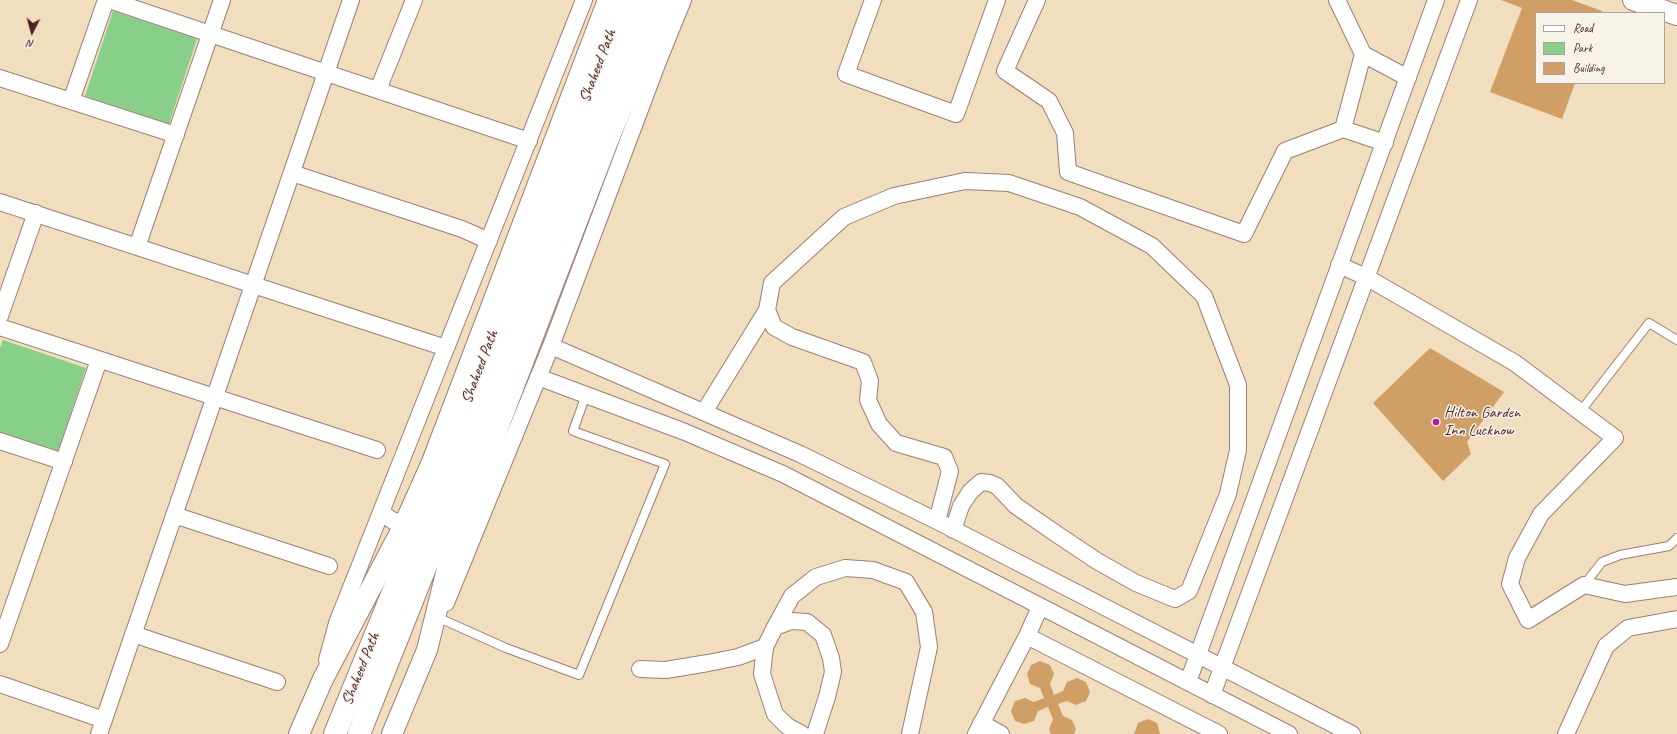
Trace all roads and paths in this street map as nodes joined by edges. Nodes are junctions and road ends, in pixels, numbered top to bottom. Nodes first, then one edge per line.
1 (107, 0) edge
2 (222, 0) edge
3 (351, 0) edge
4 (414, 0) edge
5 (584, 0) edge
6 (608, 0) edge
7 (624, 0) edge
8 (648, 0) edge
9 (666, 0) edge
10 (683, 0) edge
11 (872, 0) edge
12 (997, 0) edge
13 (1037, 0) edge
14 (1337, 0) edge
15 (1436, 0) edge
16 (1469, 0) edge
17 (1632, 0) edge
18 (1677, 15) edge
19 (210, 34) junction
20 (1363, 54) junction
21 (326, 73) junction
22 (0, 78) edge
23 (1408, 78) junction
24 (378, 90) junction
25 (71, 101) junction
26 (1342, 129) junction
27 (176, 135) junction
28 (529, 141) junction
29 (1385, 143) junction
30 (292, 173) junction
31 (0, 202) edge
32 (36, 213) junction
33 (489, 241) junction
34 (138, 247) junction
35 (1339, 265) junction
36 (1366, 277) junction
37 (254, 285) junction
38 (767, 310) junction
39 (0, 316) edge
40 (0, 327) edge
41 (1677, 340) edge
42 (551, 346) junction
43 (446, 348) junction
44 (99, 360) junction
45 (538, 377) junction
46 (586, 395) junction
47 (215, 398) junction
48 (461, 401) junction
49 (704, 412) junction
50 (1580, 412) junction
51 (0, 441) edge
52 (377, 450) dead end
53 (64, 462) junction
54 (463, 500) junction
55 (381, 512) junction
56 (174, 515) junction
57 (405, 521) junction
58 (937, 521) junction
59 (954, 530) junction
60 (1677, 538) edge
61 (329, 566) dead end
62 (1584, 585) junction
63 (1677, 587) edge
64 (1040, 607) junction
65 (440, 618) junction
66 (1677, 619) edge
67 (775, 627) junction
68 (133, 634) junction
69 (1027, 636) junction
70 (0, 644) edge
71 (765, 647) junction
72 (427, 650) junction
73 (1198, 655) junction
74 (1222, 667) junction
75 (640, 669) dead end
76 (322, 679) junction
77 (277, 682) dead end
78 (1188, 682) junction
79 (0, 684) edge
80 (1212, 695) junction
81 (101, 727) edge
82 (979, 729) edge
83 (299, 734) edge
84 (335, 734) edge
85 (359, 734) edge
86 (392, 734) edge
87 (802, 734) edge
88 (815, 734) edge
89 (910, 734) edge
90 (1000, 734) edge
91 (1219, 734) edge
92 (1289, 734) edge
93 (1352, 734) edge
94 (1566, 734) edge

1 - 19 street
1 - 25 street
2 - 19 street
3 - 21 street
4 - 24 street
5 - 28 street
6 - 48 street
7 - 48 highway, Shaheed Path
8 - 54 highway, Shaheed Path
9 - 54 street
10 - 42 street
11 - 12 street
13 - 26 street
14 - 20 street
15 - 23 street
16 - 36 street
17 - 18 street
19 - 21 street
19 - 27 street
20 - 23 street
20 - 26 street
21 - 24 street
21 - 30 street
22 - 25 street
23 - 29 street
24 - 28 street
25 - 27 street
26 - 29 street
27 - 34 street
28 - 33 street
29 - 35 street
30 - 33 street
30 - 37 street
31 - 32 street
32 - 34 street
32 - 39 street
33 - 43 street
34 - 37 street
35 - 36 street
35 - 73 street
36 - 50 street
36 - 74 street
37 - 43 street
37 - 47 street
38 - 49 street
38 - 58 street
38 - 59 street
40 - 44 street
41 - 50 lane
42 - 45 street
42 - 49 street
43 - 55 street
44 - 47 street
44 - 53 street
45 - 46 street
45 - 65 street
46 - 64 street
46 - 65 lane
47 - 52 street
47 - 56 street
48 - 57 street
48 - 84 highway, Shaheed Path
49 - 58 street
50 - 62 street
51 - 53 street
53 - 70 street
54 - 72 street
54 - 85 highway, Shaheed Path
55 - 57 street
55 - 76 street
56 - 61 street
56 - 68 street
57 - 76 street
58 - 59 street
59 - 73 street
60 - 62 lane
62 - 63 street
64 - 69 street
64 - 78 street
65 - 72 street
66 - 94 street
67 - 71 street
67 - 88 street
67 - 89 street
68 - 77 street
68 - 81 street
69 - 82 street
69 - 91 street
71 - 75 street
71 - 87 street
72 - 86 street
73 - 74 street
73 - 78 street
74 - 80 street
74 - 93 street
76 - 83 street
78 - 80 street
79 - 81 street
80 - 92 street
82 - 90 street

